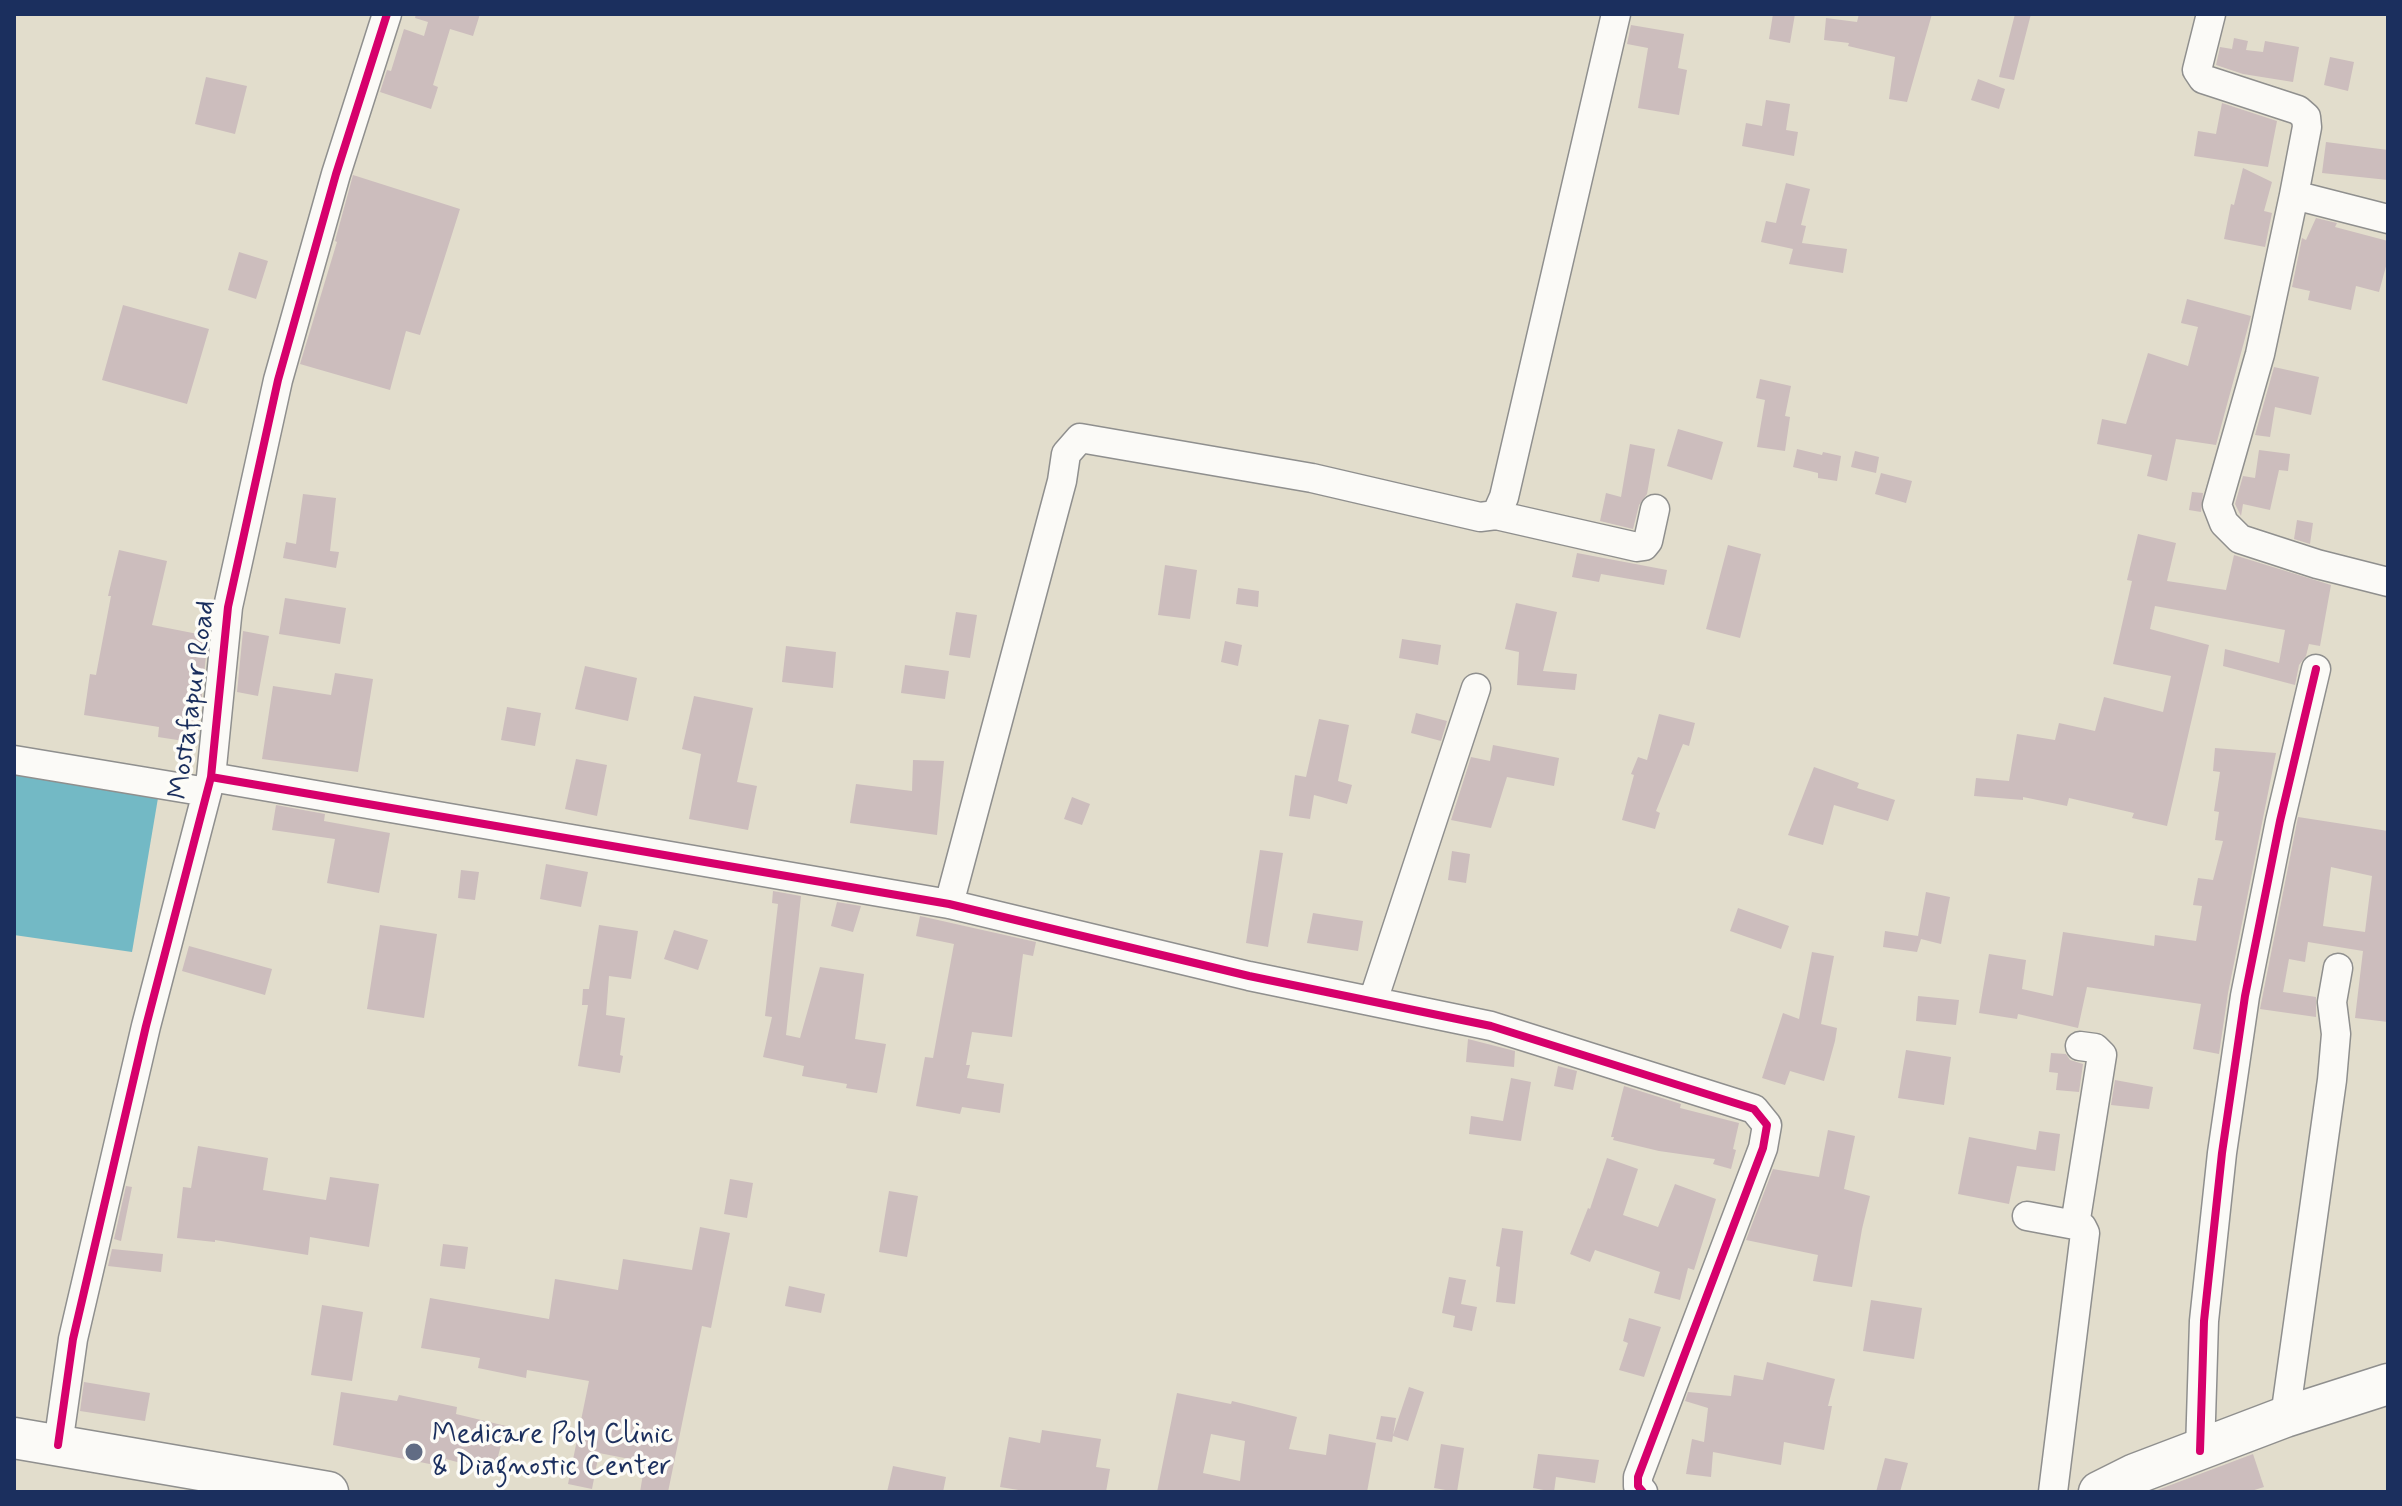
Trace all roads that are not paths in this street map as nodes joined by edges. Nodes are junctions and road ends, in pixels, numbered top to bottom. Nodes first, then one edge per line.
1 (387, 14) edge
2 (1616, 14) edge
3 (2211, 14) edge
4 (2294, 195) junction
5 (2388, 219) edge
6 (1655, 509) dead end
7 (1496, 515) junction
8 (2388, 582) edge
9 (2316, 669) dead end
10 (1476, 688) dead end
11 (14, 760) edge
12 (209, 784) junction
13 (949, 904) junction
14 (2338, 968) dead end
15 (1373, 1001) junction
16 (2080, 1046) dead end
17 (2027, 1216) dead end
18 (2075, 1225) junction
19 (2388, 1384) edge
20 (2285, 1417) junction
21 (14, 1438) edge
22 (58, 1445) junction
23 (2200, 1451) junction
24 (328, 1492) edge
25 (1643, 1492) edge
26 (2053, 1492) edge
27 (2099, 1492) edge

1 - 12 street, Mostafapur Road
2 - 7 street
3 - 4 street
4 - 5 street
4 - 8 street
6 - 7 street
7 - 13 street
9 - 23 street
10 - 15 street
11 - 12 street
12 - 13 street
12 - 22 street, Mostafapur Road
13 - 15 street
14 - 20 street
15 - 25 street
16 - 18 street
17 - 18 street
18 - 26 street
19 - 20 highway
20 - 23 highway
21 - 22 highway
22 - 24 highway
23 - 27 highway

